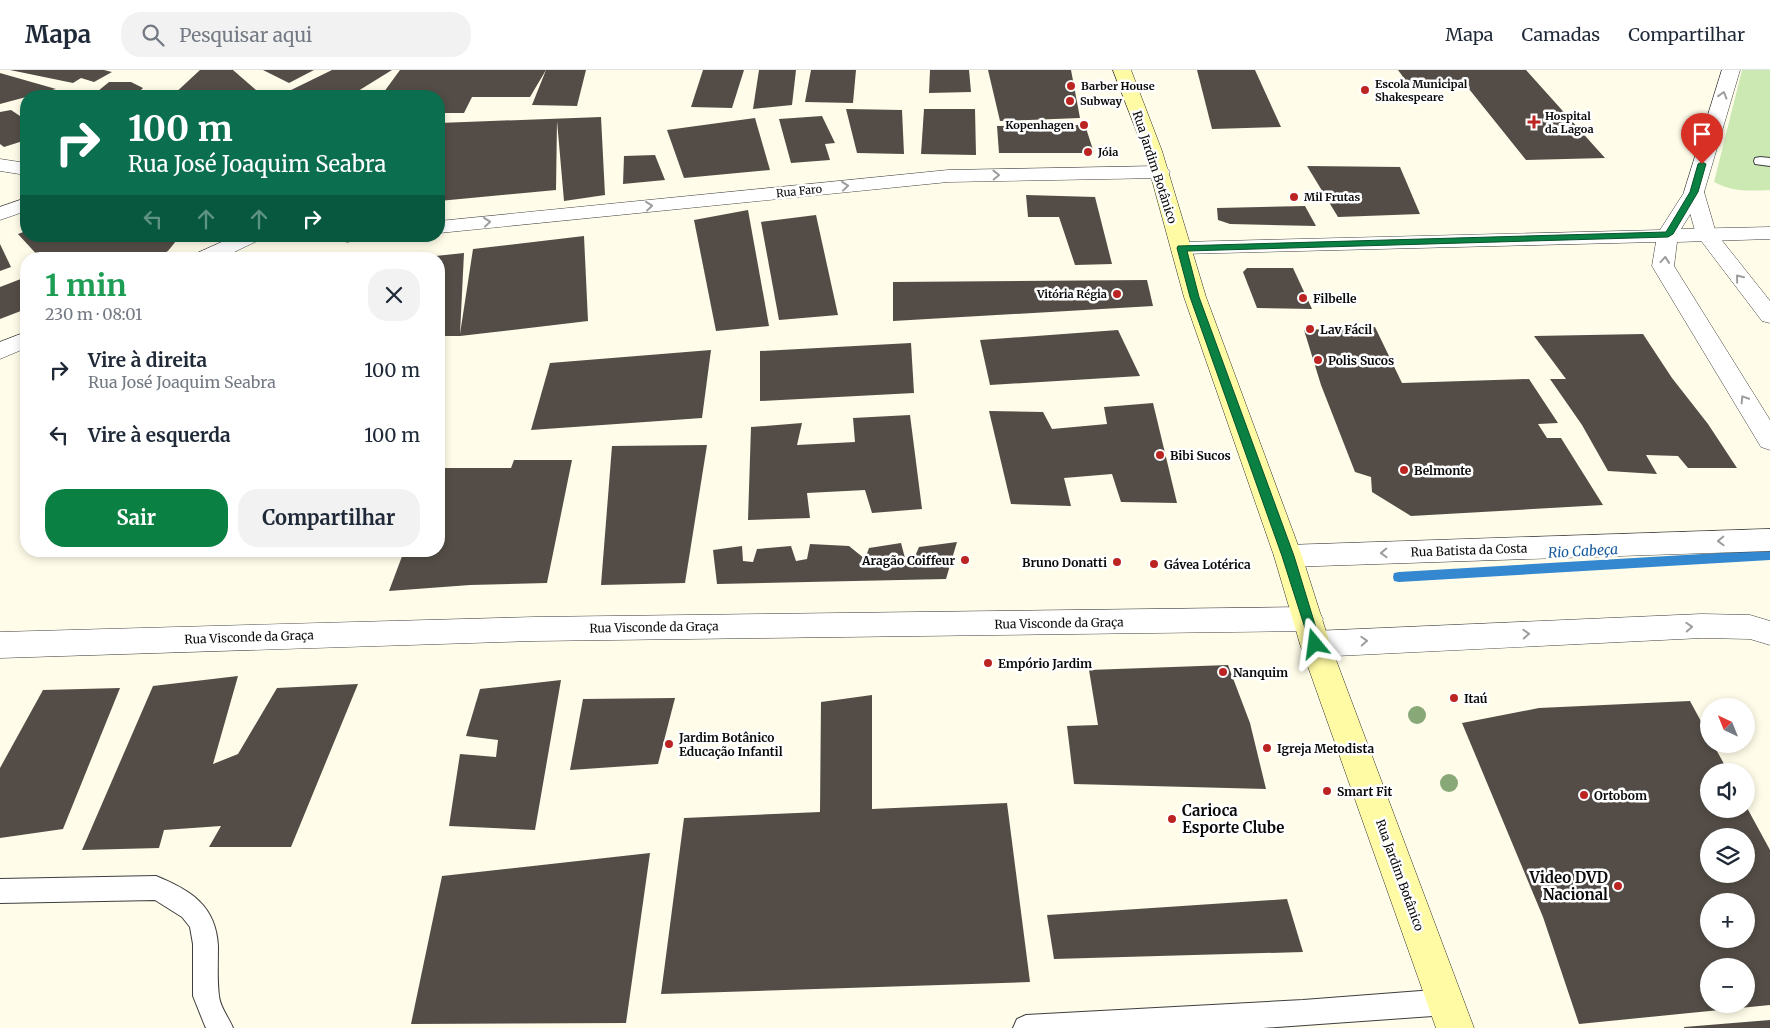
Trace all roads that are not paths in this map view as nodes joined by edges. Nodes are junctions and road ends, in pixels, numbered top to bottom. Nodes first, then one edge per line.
1 (1122, 70) edge
2 (1731, 70) edge
3 (0, 165) edge
4 (20, 168) edge
5 (1160, 172) junction
6 (1694, 192) junction
7 (20, 206) edge
8 (0, 214) edge
9 (445, 226) edge
10 (1770, 232) edge
11 (1668, 234) junction
12 (1706, 234) junction
13 (239, 242) edge
14 (1182, 248) junction
15 (217, 252) edge
16 (1770, 316) edge
17 (20, 342) edge
18 (0, 350) edge
19 (1770, 440) edge
20 (1770, 540) edge
21 (1288, 556) junction
22 (1312, 632) junction
23 (1770, 633) edge
24 (0, 645) edge
25 (0, 891) edge
26 (1451, 1015) edge
27 (220, 1028) edge
28 (1026, 1028) edge

1 - 5 main road, Rua Jardim Botânico
6 -> 2 street
3 - 4 street
9 -> 5 street, Rua Faro
5 - 14 main road, Rua Jardim Botânico
6 - 11 street
6 - 12 street
7 - 8 street
10 - 12 street
11 - 12 street
11 - 14 street
19 -> 11 street
16 -> 12 street
13 - 15 street
14 - 21 main road, Rua Jardim Botânico
17 - 18 street
20 -> 21 street, Rua Batista da Costa
21 - 22 main road, Rua Jardim Botânico
22 -> 23 street
22 - 24 street, Rua Visconde da Graça
22 - 26 main road, Rua Jardim Botânico
25 - 27 lane
26 - 28 lane

